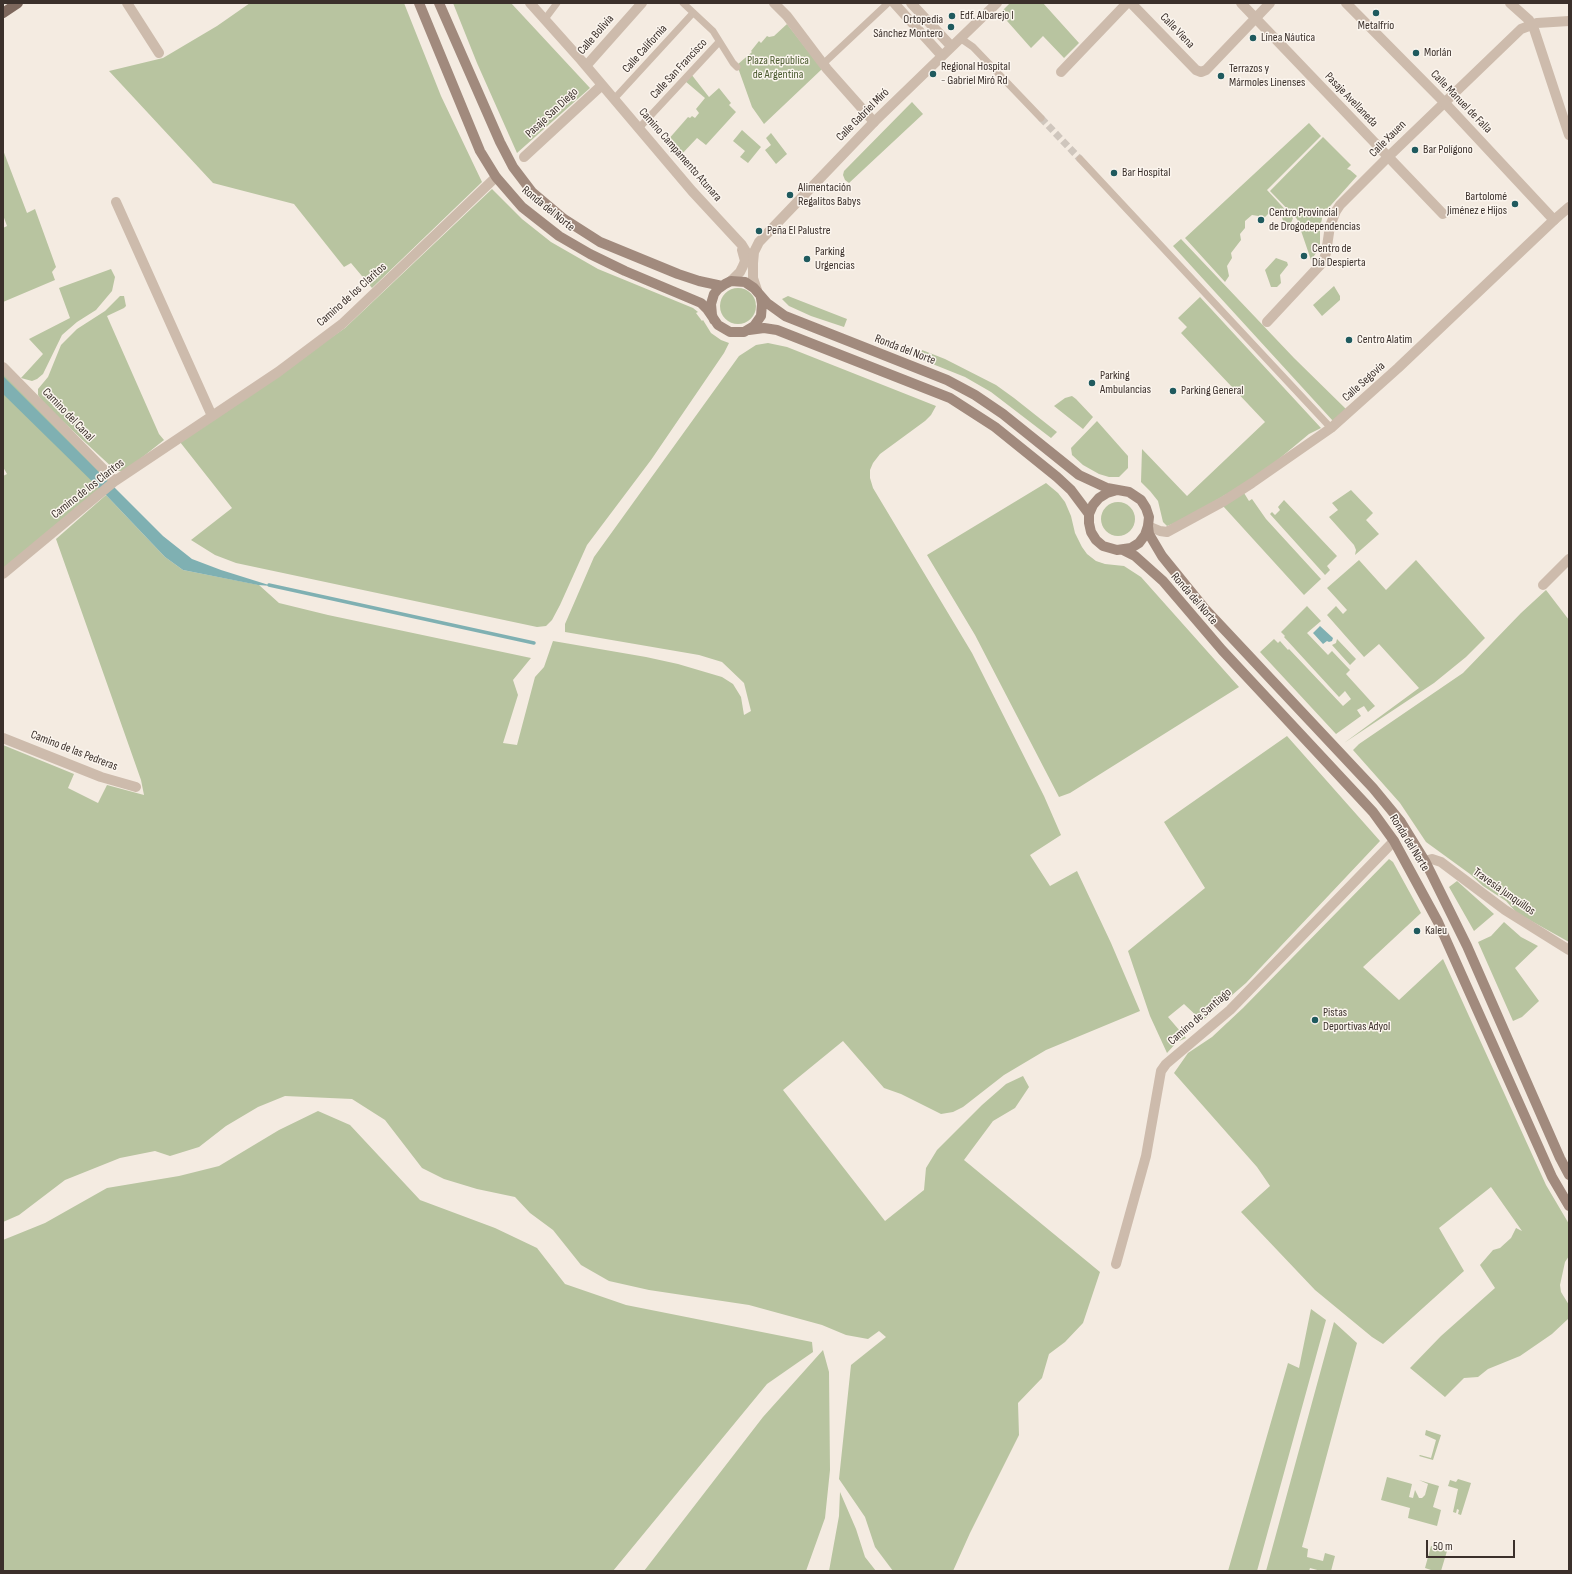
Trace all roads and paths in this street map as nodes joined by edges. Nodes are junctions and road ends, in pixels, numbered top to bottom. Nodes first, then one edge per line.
1 (18, 3) edge
2 (127, 3) edge
3 (419, 3) edge
4 (439, 3) edge
5 (530, 3) edge
6 (557, 3) edge
7 (642, 3) edge
8 (683, 3) edge
9 (774, 3) edge
10 (888, 3) edge
11 (894, 3) edge
12 (911, 3) edge
13 (998, 3) edge
14 (1127, 3) edge
15 (1131, 3) edge
16 (1241, 3) edge
17 (1270, 3) edge
18 (1346, 3) edge
19 (1510, 3) edge
20 (3, 13) edge
21 (692, 13) junction
22 (1255, 18) junction
23 (545, 19) junction
24 (1569, 21) edge
25 (1532, 24) junction
26 (960, 38) junction
27 (719, 42) junction
28 (951, 46) junction
29 (159, 52) dead end
30 (942, 56) junction
31 (823, 64) junction
32 (586, 66) junction
33 (737, 67) dead end
34 (1061, 72) dead end
35 (602, 85) junction
36 (614, 99) junction
37 (1444, 102) junction
38 (1041, 118) tunnel mouth
39 (874, 122) junction
40 (639, 128) junction
41 (1569, 135) edge
42 (1388, 157) junction
43 (1080, 159) tunnel mouth
44 (520, 162) junction
45 (496, 177) junction
46 (116, 202) dead end
47 (1569, 207) edge
48 (1443, 214) dead end
49 (1554, 220) junction
50 (739, 242) junction
51 (753, 263) junction
52 (726, 283) junction
53 (759, 294) junction
54 (714, 320) junction
55 (1268, 322) dead end
56 (749, 330) junction
57 (3, 367) edge
58 (212, 416) junction
59 (1331, 428) junction
60 (115, 481) junction
61 (1117, 490) junction
62 (1089, 514) junction
63 (1148, 526) junction
64 (1123, 550) junction
65 (1569, 559) edge
66 (3, 574) edge
67 (1543, 585) dead end
68 (3, 738) edge
69 (136, 787) dead end
70 (1394, 841) junction
71 (1425, 861) junction
72 (1569, 950) edge
73 (1569, 1175) edge
74 (1569, 1206) edge
75 (1116, 1264) dead end

1 - 20 main road
2 - 29 street
3 - 45 main road, Ronda del Norte
4 - 44 main road, Ronda del Norte
5 - 23 street
6 - 23 street
7 - 32 street, Calle Bolivia
8 - 21 street
9 - 31 street
10 - 31 street
11 - 30 street
12 - 28 street
13 - 26 street, Calle Gabriel Miró
14 - 34 street
15 - 22 street, Calle Viena
16 - 22 street, Pasaje Avellaneda
17 - 22 street
18 - 37 street, Calle Manuel de Falla
19 - 25 street
21 - 27 street
21 - 36 street, Calle California
22 - 42 street, Pasaje Avellaneda
23 - 32 street
24 - 25 street, Calle Xauen
25 - 37 street, Calle Xauen
25 - 41 street
26 - 28 street, Calle Gabriel Miró
26 - 38 street
27 - 33 street
27 - 40 street, Calle San Francisco
28 - 30 street, Calle Gabriel Miró
30 - 39 street, Calle Gabriel Miró
31 - 39 street
32 - 35 street, Camino Campamento Atunara
35 - 36 street, Camino Campamento Atunara
35 - 44 street, Pasaje San Diego
36 - 40 street, Camino Campamento Atunara
37 - 42 street, Calle Xauen
37 - 49 street, Calle Manuel de Falla
39 - 51 street, Calle Gabriel Miró
40 - 50 street, Camino Campamento Atunara
42 - 48 street, Pasaje Avellaneda
42 - 55 street, Calle Xauen
43 - 59 street
44 - 52 main road, Ronda del Norte
45 - 54 main road, Ronda del Norte
45 - 58 street, Camino de los Claritos
46 - 58 street
47 - 49 street, Calle Segovia
49 - 59 street, Calle Segovia
50 - 51 street, Camino Campamento Atunara
50 - 52 street, Camino Campamento Atunara
51 - 53 street
52 - 53 main road, Ronda del Norte
52 - 54 main road
53 - 56 main road
53 - 61 main road, Ronda del Norte
54 - 56 main road, Ronda del Norte
56 - 62 main road, Ronda del Norte
57 - 60 street, Camino del Canal
58 - 60 street, Camino de los Claritos
59 - 63 street, Calle Segovia
60 - 66 street, Camino de los Claritos
61 - 62 main road
61 - 63 main road
62 - 64 main road
63 - 64 main road
63 - 71 main road, Ronda del Norte
64 - 70 main road, Ronda del Norte
65 - 67 street
68 - 69 street, Camino de las Pedreras
70 - 74 main road, Ronda del Norte
70 - 75 street, Camino de Santiago
71 - 72 street, Travesía Junquillos
71 - 73 main road, Ronda del Norte

